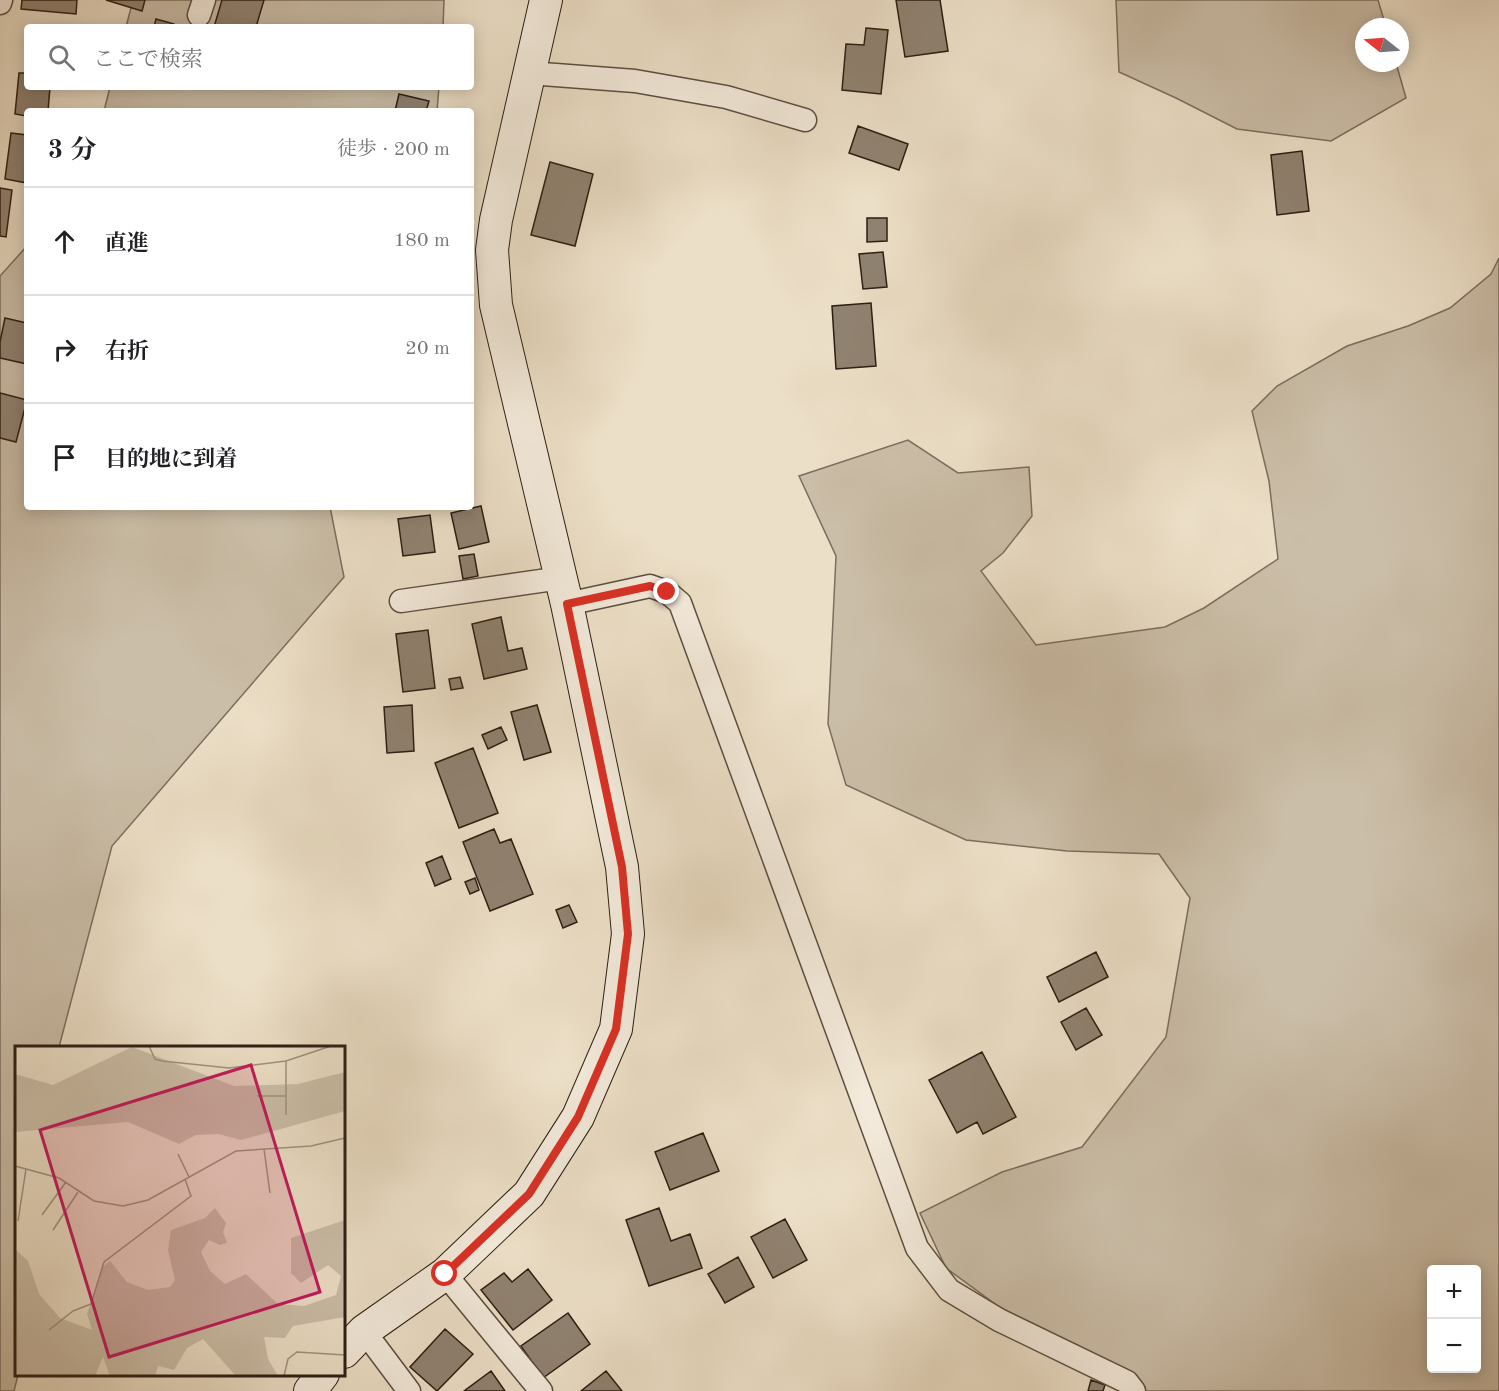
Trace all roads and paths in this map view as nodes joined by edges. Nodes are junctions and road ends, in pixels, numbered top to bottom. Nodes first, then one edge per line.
1 (546, 0) edge
2 (529, 73) junction
3 (805, 120) dead end
4 (564, 591) junction
5 (400, 601) dead end
6 (445, 1274) junction
7 (354, 1341) edge
8 (321, 1376) edge
9 (310, 1391) edge
10 (408, 1391) edge
11 (540, 1391) edge
12 (1134, 1391) edge

1 - 2 street
2 - 3 street
2 - 4 street
4 - 5 street
4 - 6 street
4 - 12 street
6 - 7 street
6 - 11 street
7 - 10 street
8 - 9 street

